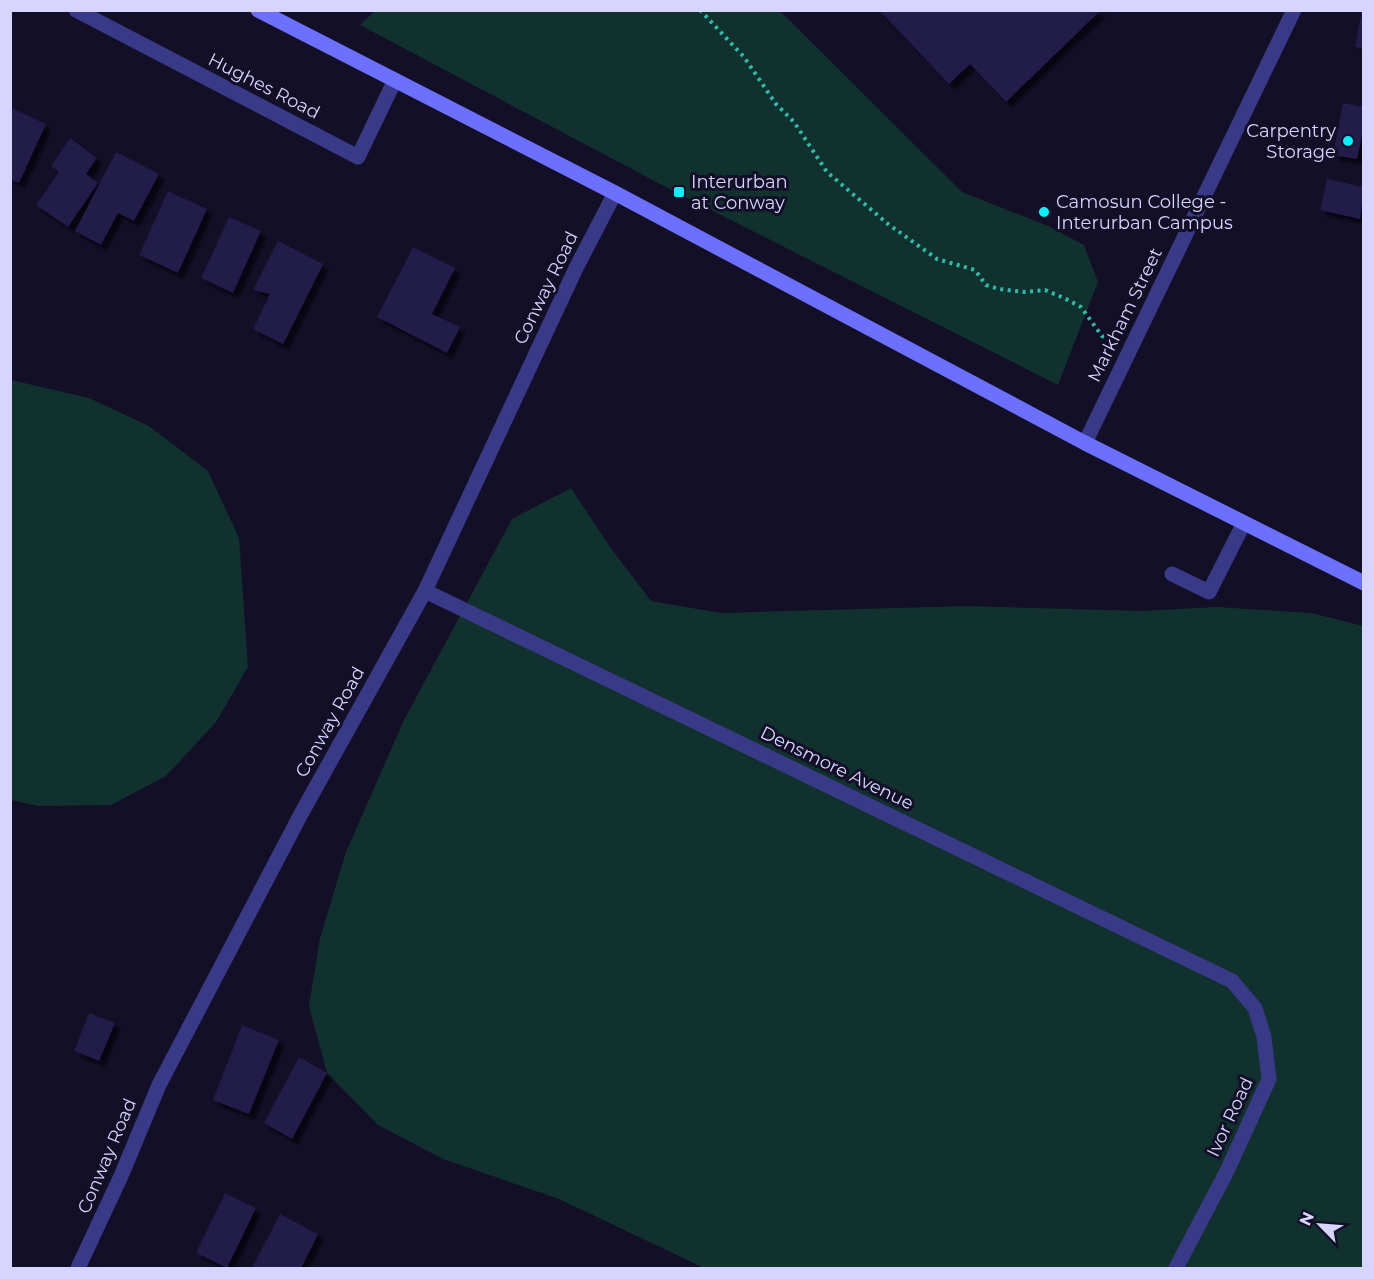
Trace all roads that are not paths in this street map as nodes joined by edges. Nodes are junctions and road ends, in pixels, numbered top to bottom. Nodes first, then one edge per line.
1 (76, 10) edge
2 (258, 10) edge
3 (1294, 10) edge
4 (395, 80) junction
5 (615, 193) junction
6 (1085, 442) junction
7 (1244, 523) junction
8 (1172, 574) dead end
9 (1364, 583) edge
10 (425, 591) junction
11 (1232, 981) joint
12 (78, 1269) edge
13 (1176, 1269) edge

1 - 4 street, Hughes Road
2 - 4 main road
3 - 6 street, Markham Street
4 - 5 main road
5 - 6 main road
5 - 10 street, Conway Road
6 - 7 main road
7 - 8 street
7 - 9 main road
10 - 11 street, Densmore Avenue
10 - 12 street, Conway Road
11 - 13 street, Ivor Road

